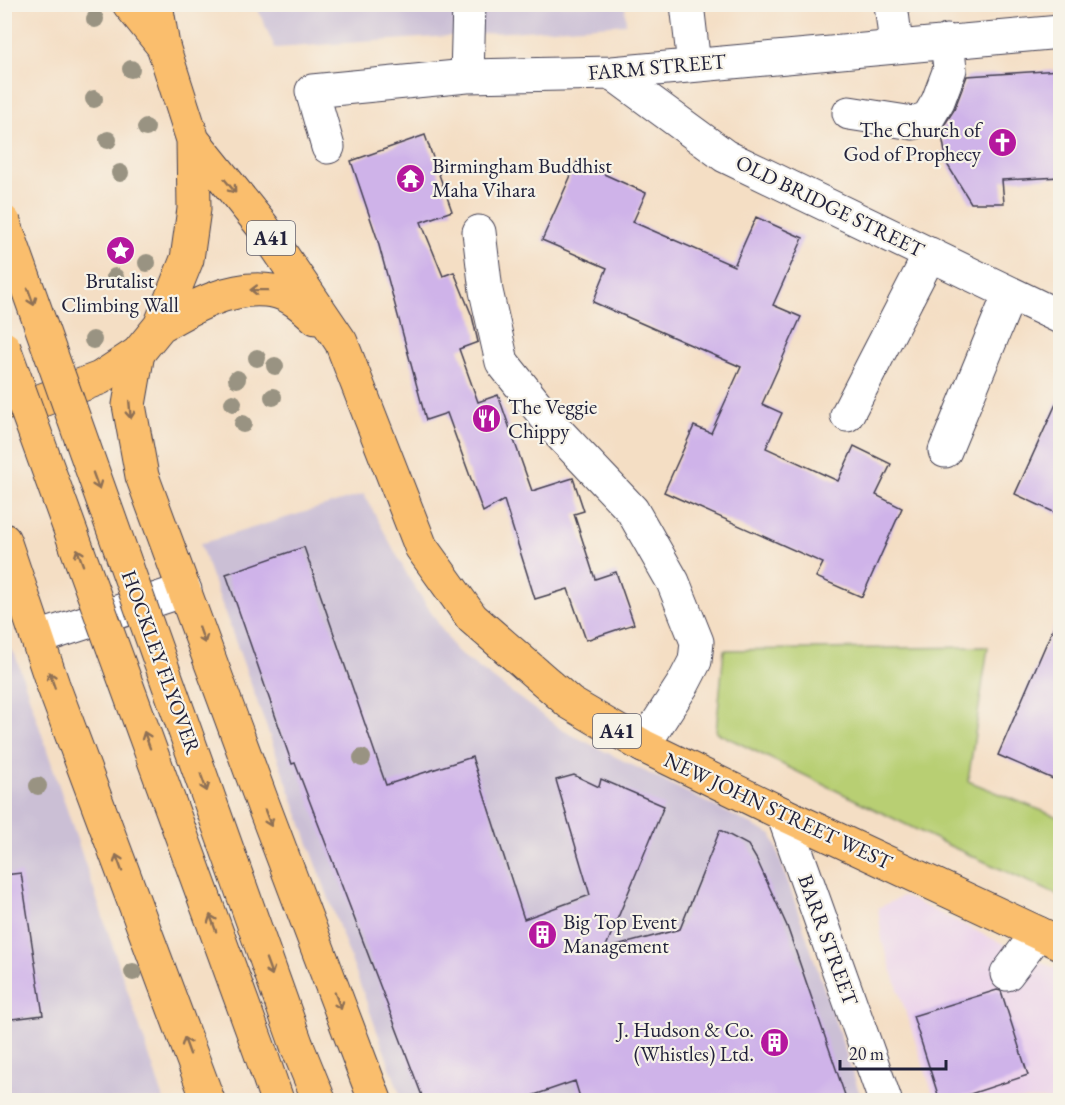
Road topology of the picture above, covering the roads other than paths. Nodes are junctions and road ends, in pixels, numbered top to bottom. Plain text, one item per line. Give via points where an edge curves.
1 (129, 4) edge
2 (156, 4) edge
3 (469, 4) edge
4 (687, 4) edge
5 (891, 4) edge
6 (1060, 32) edge
7 (947, 41) junction
8 (896, 45) junction
9 (163, 46) junction
10 (693, 65) junction
11 (612, 73) junction
12 (467, 76) junction
13 (849, 113) dead end
14 (193, 140) junction
15 (328, 147) dead end
16 (4, 222) edge
17 (479, 232) dead end
18 (930, 254) junction
19 (1010, 293) junction
20 (1060, 318) edge
21 (160, 326) junction
22 (341, 342) junction
23 (4, 348) edge
24 (138, 353) junction
25 (4, 403) edge
26 (847, 415) dead end
27 (945, 451) dead end
28 (4, 540) edge
29 (185, 590) junction
30 (38, 638) junction
31 (643, 746) junction
32 (783, 814) junction
33 (1049, 938) edge
34 (1007, 974) dead end
35 (208, 1101) edge
36 (277, 1101) edge
37 (319, 1101) edge
38 (375, 1101) edge
39 (885, 1101) edge

1 - 9 main road, A41
2 - 9 main road
3 - 12 street
4 - 10 street
5 - 8 street
6 - 7 street, FARM STREET
7 - 8 street, FARM STREET
7 - 13 street via 950,69 928,118 913,123
8 - 10 street, FARM STREET
9 - 14 main road, A41
10 - 11 street, FARM STREET
11 - 12 street, FARM STREET
11 - 18 street, OLD BRIDGE STREET via 725,156
12 - 15 street, FARM STREET via 312,91
14 - 21 main road, A41 via 194,209 187,259
14 -> 22 main road, NEW JOHN STREET WEST / A41 via 263,227
16 -> 37 main road, HOCKLEY FLYOVER, bridge
17 - 31 street via 486,291 502,363 557,431 632,510 673,582 697,642 695,661
18 - 19 street, OLD BRIDGE STREET
18 - 26 street
19 - 20 street, OLD BRIDGE STREET
19 - 27 street
22 -> 21 main road, NEW JOHN STREET WEST / A41 via 292,298 275,291 236,292 195,306
21 - 24 main road, A41
22 - 31 main road, NEW JOHN STREET WEST / A41 via 421,547 472,618 570,703
36 -> 23 main road, HOCKLEY FLYOVER, bridge
24 - 25 main road, A41 via 100,378 37,402
24 -> 29 main road via 129,405 142,476
28 - 30 main road
29 - 30 street
29 -> 38 main road
35 -> 30 main road
31 - 32 main road, NEW JOHN STREET WEST / A41
32 - 33 main road, NEW JOHN STREET WEST / A41
32 - 39 street, BARR STREET
33 - 34 street

